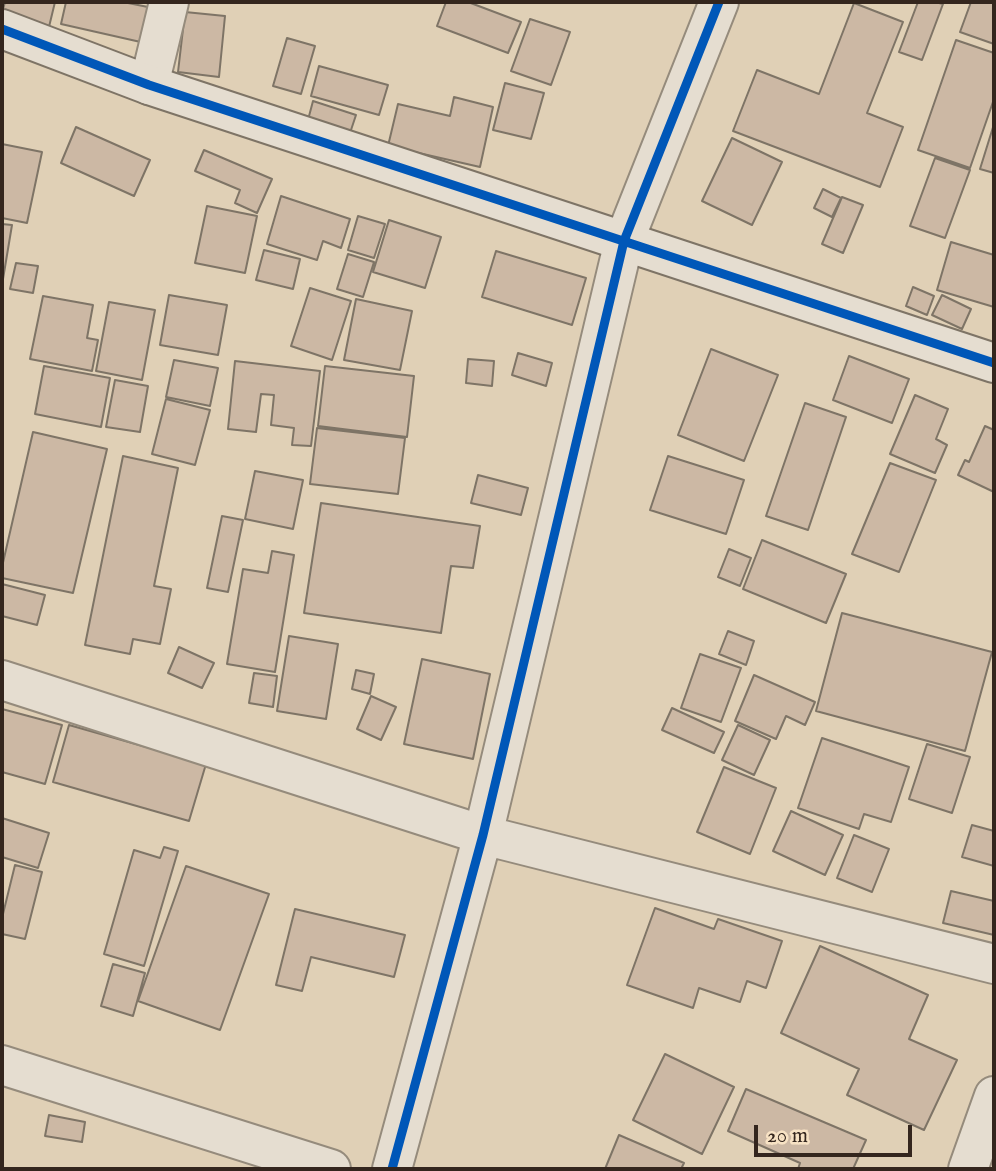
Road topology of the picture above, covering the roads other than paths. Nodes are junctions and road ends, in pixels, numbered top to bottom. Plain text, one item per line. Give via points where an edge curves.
1 (169, 2) edge
2 (719, 2) edge
3 (2, 29) edge
4 (149, 85) junction
5 (624, 242) junction
6 (994, 363) edge
7 (2, 680) edge
8 (483, 835) junction
9 (994, 964) edge
10 (2, 1065) edge
11 (994, 1096) edge
12 (331, 1169) edge
13 (392, 1169) edge
14 (968, 1169) edge

1 - 4 street
2 - 5 street
3 - 4 street
4 - 5 street
5 - 6 street
5 - 8 street
7 - 8 street
8 - 9 street
8 - 13 street
10 - 12 street
11 - 14 street

